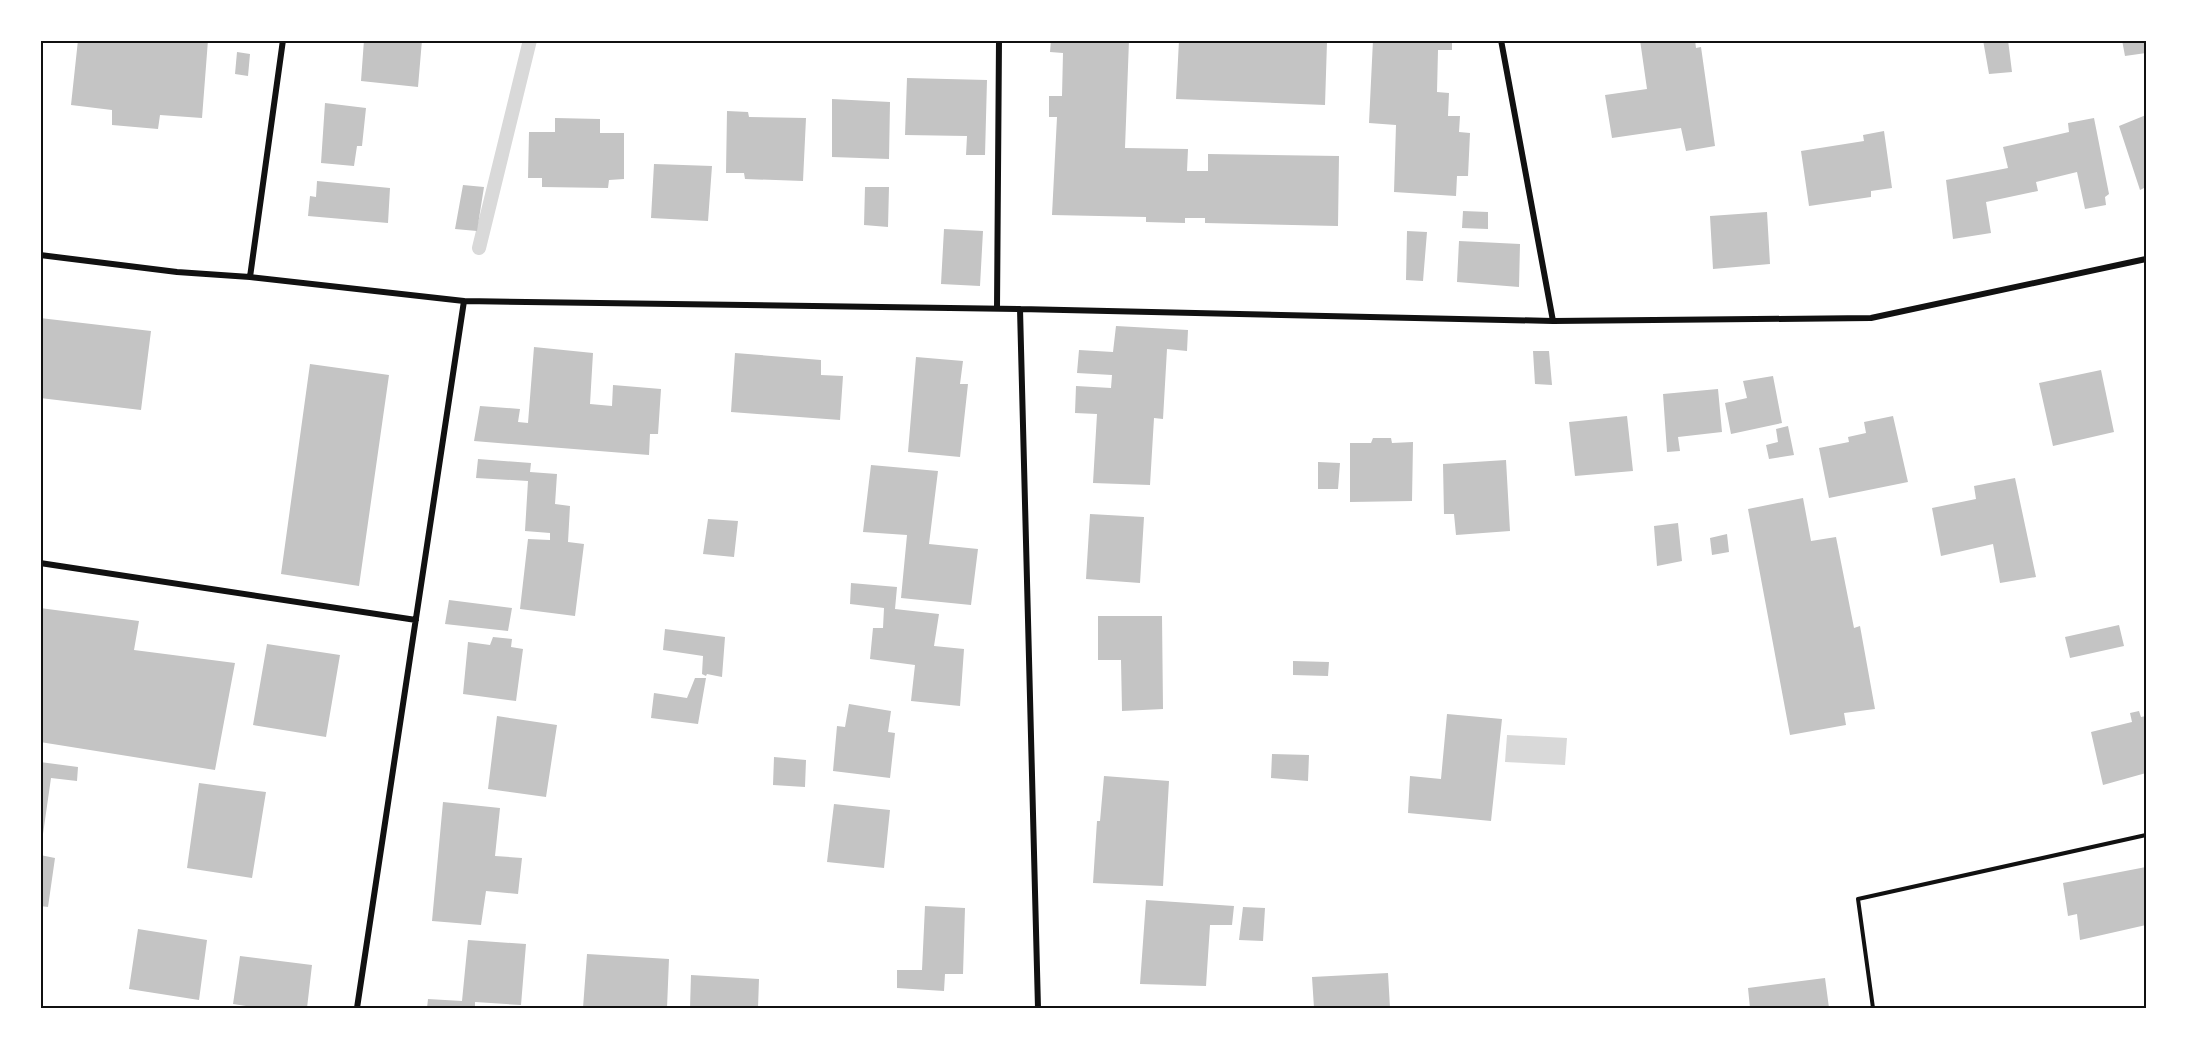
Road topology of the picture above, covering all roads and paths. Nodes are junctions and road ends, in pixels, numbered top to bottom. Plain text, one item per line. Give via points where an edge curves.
1 (283, 40) edge
2 (999, 40) edge
3 (1502, 40) edge
4 (40, 255) edge
5 (2146, 259) edge
6 (250, 277) junction
7 (464, 301) junction
8 (997, 308) junction
9 (1020, 309) junction
10 (1553, 321) junction
11 (40, 563) edge
12 (416, 620) junction
13 (2146, 834) edge
14 (357, 1008) edge
15 (1038, 1008) edge
16 (1874, 1008) edge

1 - 6 street
2 - 8 street
3 - 10 street
4 - 6 street
5 - 10 street via 1871,318
6 - 7 street
7 - 8 street
7 - 12 street
8 - 9 street
9 - 10 street
9 - 15 street
11 - 12 street
12 - 14 street
13 - 16 path via 1858,899

